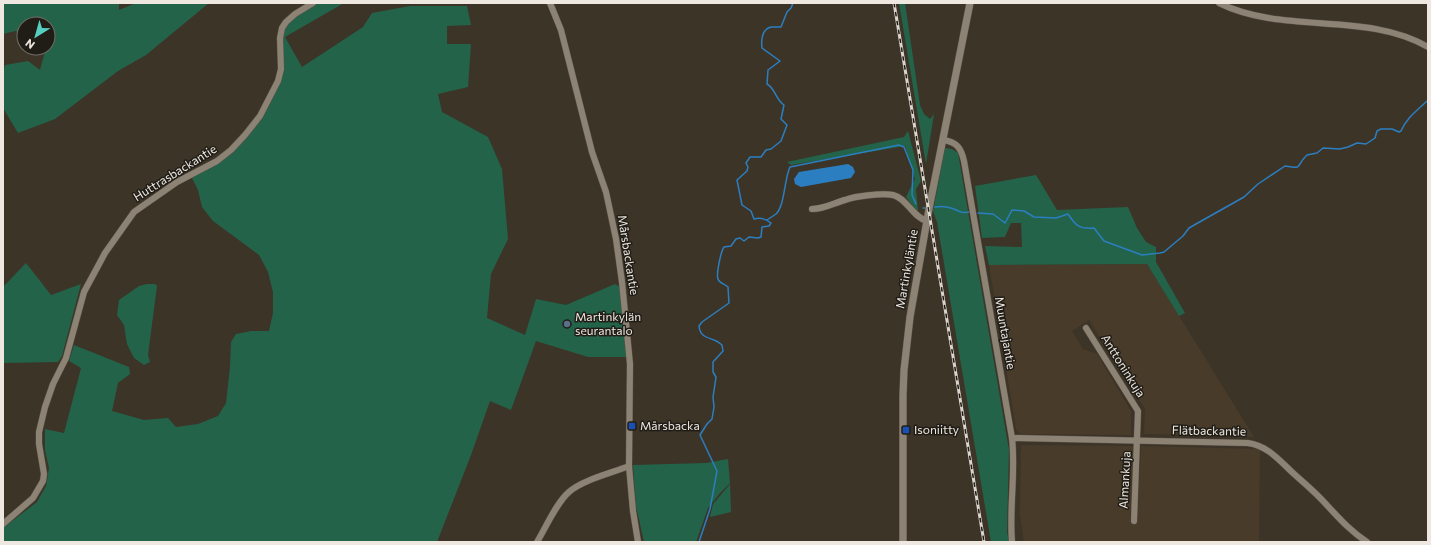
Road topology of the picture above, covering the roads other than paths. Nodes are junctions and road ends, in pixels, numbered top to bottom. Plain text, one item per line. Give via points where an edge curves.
1 (313, 3) edge
2 (550, 3) edge
3 (970, 3) edge
4 (1218, 3) edge
5 (1428, 47) edge
6 (943, 140) junction
7 (812, 209) dead end
8 (927, 221) junction
9 (1086, 328) dead end
10 (1012, 438) junction
11 (1137, 441) junction
12 (629, 466) junction
13 (1134, 521) dead end
14 (3, 524) edge
15 (538, 542) edge
16 (638, 542) edge
17 (903, 542) edge
18 (1012, 542) edge
19 (1367, 542) edge

1 - 14 street, Huttrasbackantie via 295,14 282,28 281,69 278,81 260,116 245,136 217,161 177,182 134,212 105,253 84,292 66,358 45,407 39,432 43,481 33,498
2 - 12 street, Mårsbackantie via 561,30 592,152 606,192 616,239 630,364
3 - 6 street, Martinkyläntie
4 - 5 street via 1247,13 1284,21 1384,30
6 - 8 street, Martinkyläntie
6 - 10 street, Muuntajantie via 951,141 959,147 964,161
7 - 8 street via 858,196 893,195 922,220
8 - 17 street, Martinkyläntie via 910,317 904,370
9 - 11 street, Anttoninkuja via 1138,411
10 - 11 street, Flätbackantie
10 - 18 street, Muuntajantie
11 - 13 street, Almankuja
11 - 19 street, Flätbackantie via 1248,443 1263,446 1306,484 1345,525
12 - 15 street via 580,484 569,492 561,500
12 - 16 street, Mårsbackantie

